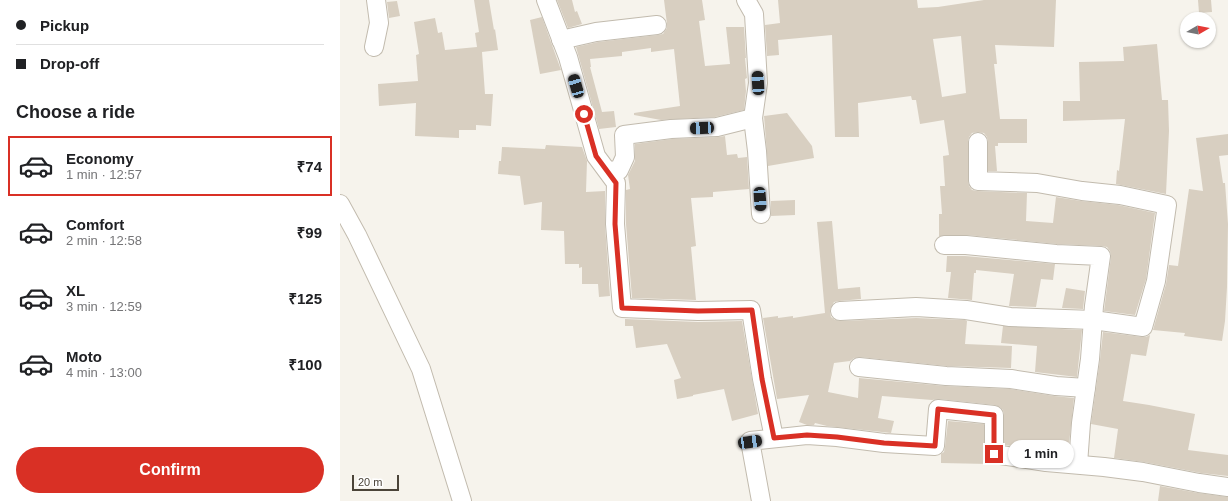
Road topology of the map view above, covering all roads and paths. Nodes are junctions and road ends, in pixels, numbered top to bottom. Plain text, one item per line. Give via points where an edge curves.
1 (376, 0) edge
2 (546, 0) edge
3 (746, 0) edge
4 (657, 25) dead end
5 (561, 40) junction
6 (374, 47) dead end
7 (753, 118) junction
8 (978, 142) dead end
9 (608, 171) junction
10 (340, 204) edge
11 (761, 214) dead end
12 (944, 244) dead end
13 (840, 311) dead end
14 (1093, 320) junction
15 (859, 367) dead end
16 (1086, 388) junction
17 (774, 438) junction
18 (1078, 464) junction
19 (1228, 487) edge
20 (462, 501) edge
21 (761, 501) edge

1 - 6 street via 379,23
2 - 5 street
3 - 7 street via 754,14 756,40 758,83
4 - 5 street via 596,32
5 - 9 street via 596,156
7 - 9 street via 717,127 624,135 625,157 619,170
7 - 11 street
8 - 14 street via 978,181 1037,184 1120,195 1167,205 1156,281 1143,327
9 - 17 street via 616,183 615,224 622,308 752,310
10 - 20 street via 421,369
12 - 14 street via 1101,256
13 - 14 street via 916,307 966,310 1010,317
14 - 16 street
15 - 16 street via 946,376 1011,379
16 - 18 street
17 - 18 street via 807,435 935,446 938,409 958,410 994,415 994,454
17 - 21 street via 750,442
18 - 19 street

